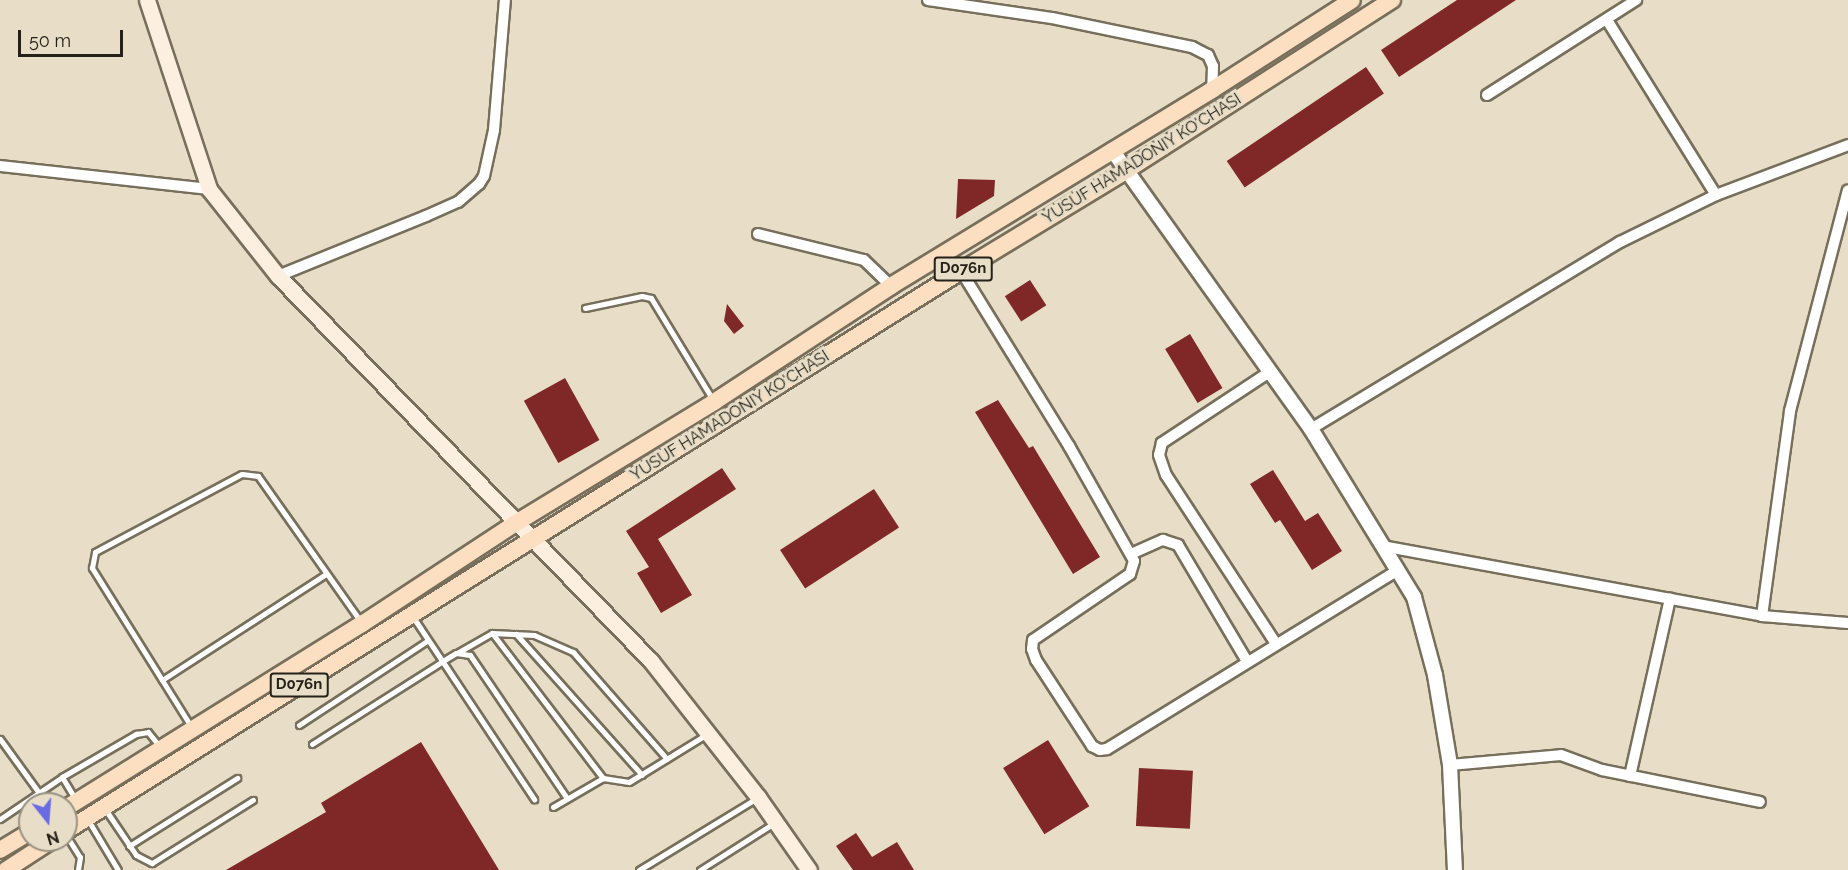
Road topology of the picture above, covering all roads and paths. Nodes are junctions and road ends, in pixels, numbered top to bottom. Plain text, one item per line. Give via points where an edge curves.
1 (147, 0) edge
2 (505, 0) edge
3 (928, 0) edge
4 (1352, 0) edge
5 (1392, 0) edge
6 (1636, 0) edge
7 (1607, 20) junction
8 (1212, 90) junction
9 (1487, 95) dead end
10 (1848, 145) edge
11 (1112, 150) junction
12 (0, 166) edge
13 (1127, 170) junction
14 (209, 189) junction
15 (1848, 190) edge
16 (1716, 195) junction
17 (758, 234) dead end
18 (961, 271) junction
19 (278, 276) junction
20 (891, 286) junction
21 (585, 308) dead end
22 (1271, 371) junction
23 (714, 402) junction
24 (1311, 429) junction
25 (516, 523) junction
26 (534, 540) junction
27 (1382, 546) junction
28 (1131, 554) junction
29 (1398, 570) junction
30 (326, 574) junction
31 (1670, 598) junction
32 (412, 616) junction
33 (1762, 616) junction
34 (1848, 623) edge
35 (362, 624) junction
36 (492, 633) junction
37 (516, 634) junction
38 (427, 641) junction
39 (1276, 644) junction
40 (456, 653) junction
41 (1247, 661) junction
42 (441, 662) junction
43 (162, 680) junction
44 (299, 725) dead end
45 (194, 730) junction
46 (708, 734) junction
47 (0, 739) edge
48 (312, 744) dead end
49 (161, 748) junction
50 (667, 759) junction
51 (1450, 765) junction
52 (642, 775) junction
53 (1630, 776) junction
54 (62, 777) junction
55 (237, 778) dead end
56 (603, 778) junction
57 (39, 792) edge
58 (41, 792) edge
59 (67, 792) edge
60 (758, 797) junction
61 (567, 798) junction
62 (534, 799) dead end
63 (78, 800) edge
64 (253, 800) dead end
65 (1760, 801) dead end
66 (103, 806) junction
67 (18, 807) edge
68 (553, 807) dead end
69 (86, 817) junction
70 (0, 819) edge
71 (776, 822) junction
72 (78, 823) edge
73 (18, 839) edge
74 (129, 846) junction
75 (0, 850) edge
76 (34, 852) edge
77 (77, 852) edge
78 (6, 870) edge
79 (78, 870) edge
80 (118, 870) edge
81 (639, 870) edge
82 (700, 870) edge
83 (809, 870) edge
84 (1455, 870) edge

1 - 14 main road
2 - 19 street via 494,130 480,184 467,196 437,211
3 - 8 street via 1052,18 1192,47 1208,55 1213,66
4 - 8 main road, YUSUF HAMADONIY KO'CHASI / D076n
5 - 13 main road, YUSUF HAMADONIY KO'CHASI / D076n
6 - 7 street
7 - 9 street
7 - 16 street
8 - 11 main road, YUSUF HAMADONIY KO'CHASI / D076n
10 - 16 street
11 - 13 street
11 - 20 main road, YUSUF HAMADONIY KO'CHASI / D076n
12 - 14 street
13 - 18 main road, YUSUF HAMADONIY KO'CHASI / D076n
13 - 22 street
14 - 19 main road
15 - 33 street via 1790,411
16 - 24 street via 1620,242
17 - 20 street via 864,260
18 - 26 main road, YUSUF HAMADONIY KO'CHASI / D076n
18 - 28 street
19 - 25 main road
20 - 23 main road, YUSUF HAMADONIY KO'CHASI / D076n
21 - 23 lane via 642,296 651,298
22 - 24 street
22 - 39 street via 1162,443 1159,455 1166,475
23 - 25 main road, YUSUF HAMADONIY KO'CHASI / D076n
24 - 27 street
25 - 26 main road
25 - 35 main road, YUSUF HAMADONIY KO'CHASI / D076n
26 - 32 main road, YUSUF HAMADONIY KO'CHASI / D076n
26 - 46 main road via 651,661
27 - 29 street
27 - 31 street
28 - 41 street via 1163,540 1178,545
28 - 41 street via 1134,566 1130,574 1033,640 1032,653 1092,746 1107,749
29 - 39 street
29 - 51 street via 1414,597 1432,664
30 - 35 lane
30 - 43 lane
30 - 43 lane via 258,476 242,474 95,552 92,568
31 - 33 street
31 - 53 street
32 - 38 lane
32 - 66 main road, YUSUF HAMADONIY KO'CHASI / D076n
33 - 34 street
35 - 45 main road, YUSUF HAMADONIY KO'CHASI / D076n
36 - 37 lane
36 - 40 lane
36 - 56 lane
37 - 50 lane via 534,635 573,652
37 - 52 lane
38 - 42 lane
38 - 44 lane
39 - 41 street
40 - 42 lane
40 - 61 lane via 470,655
42 - 48 lane
42 - 62 lane
43 - 45 lane
45 - 49 main road, YUSUF HAMADONIY KO'CHASI / D076n
46 - 50 lane
46 - 60 main road
47 - 57 lane
49 - 54 lane via 143,731
49 - 63 main road, YUSUF HAMADONIY KO'CHASI / D076n
50 - 52 lane
51 - 53 street via 1561,754
51 - 84 street
52 - 56 lane via 628,782
53 - 65 street
54 - 58 lane
54 - 59 lane
55 - 74 lane
56 - 61 lane
60 - 71 main road
60 - 81 lane
61 - 68 lane
64 - 74 lane via 152,863 136,855
66 - 69 main road, YUSUF HAMADONIY KO'CHASI / D076n
66 - 74 lane
67 - 70 lane
69 - 72 main road, YUSUF HAMADONIY KO'CHASI / D076n
69 - 80 lane
71 - 82 lane
71 - 83 main road
73 - 75 main road
76 - 78 main road
77 - 79 lane

